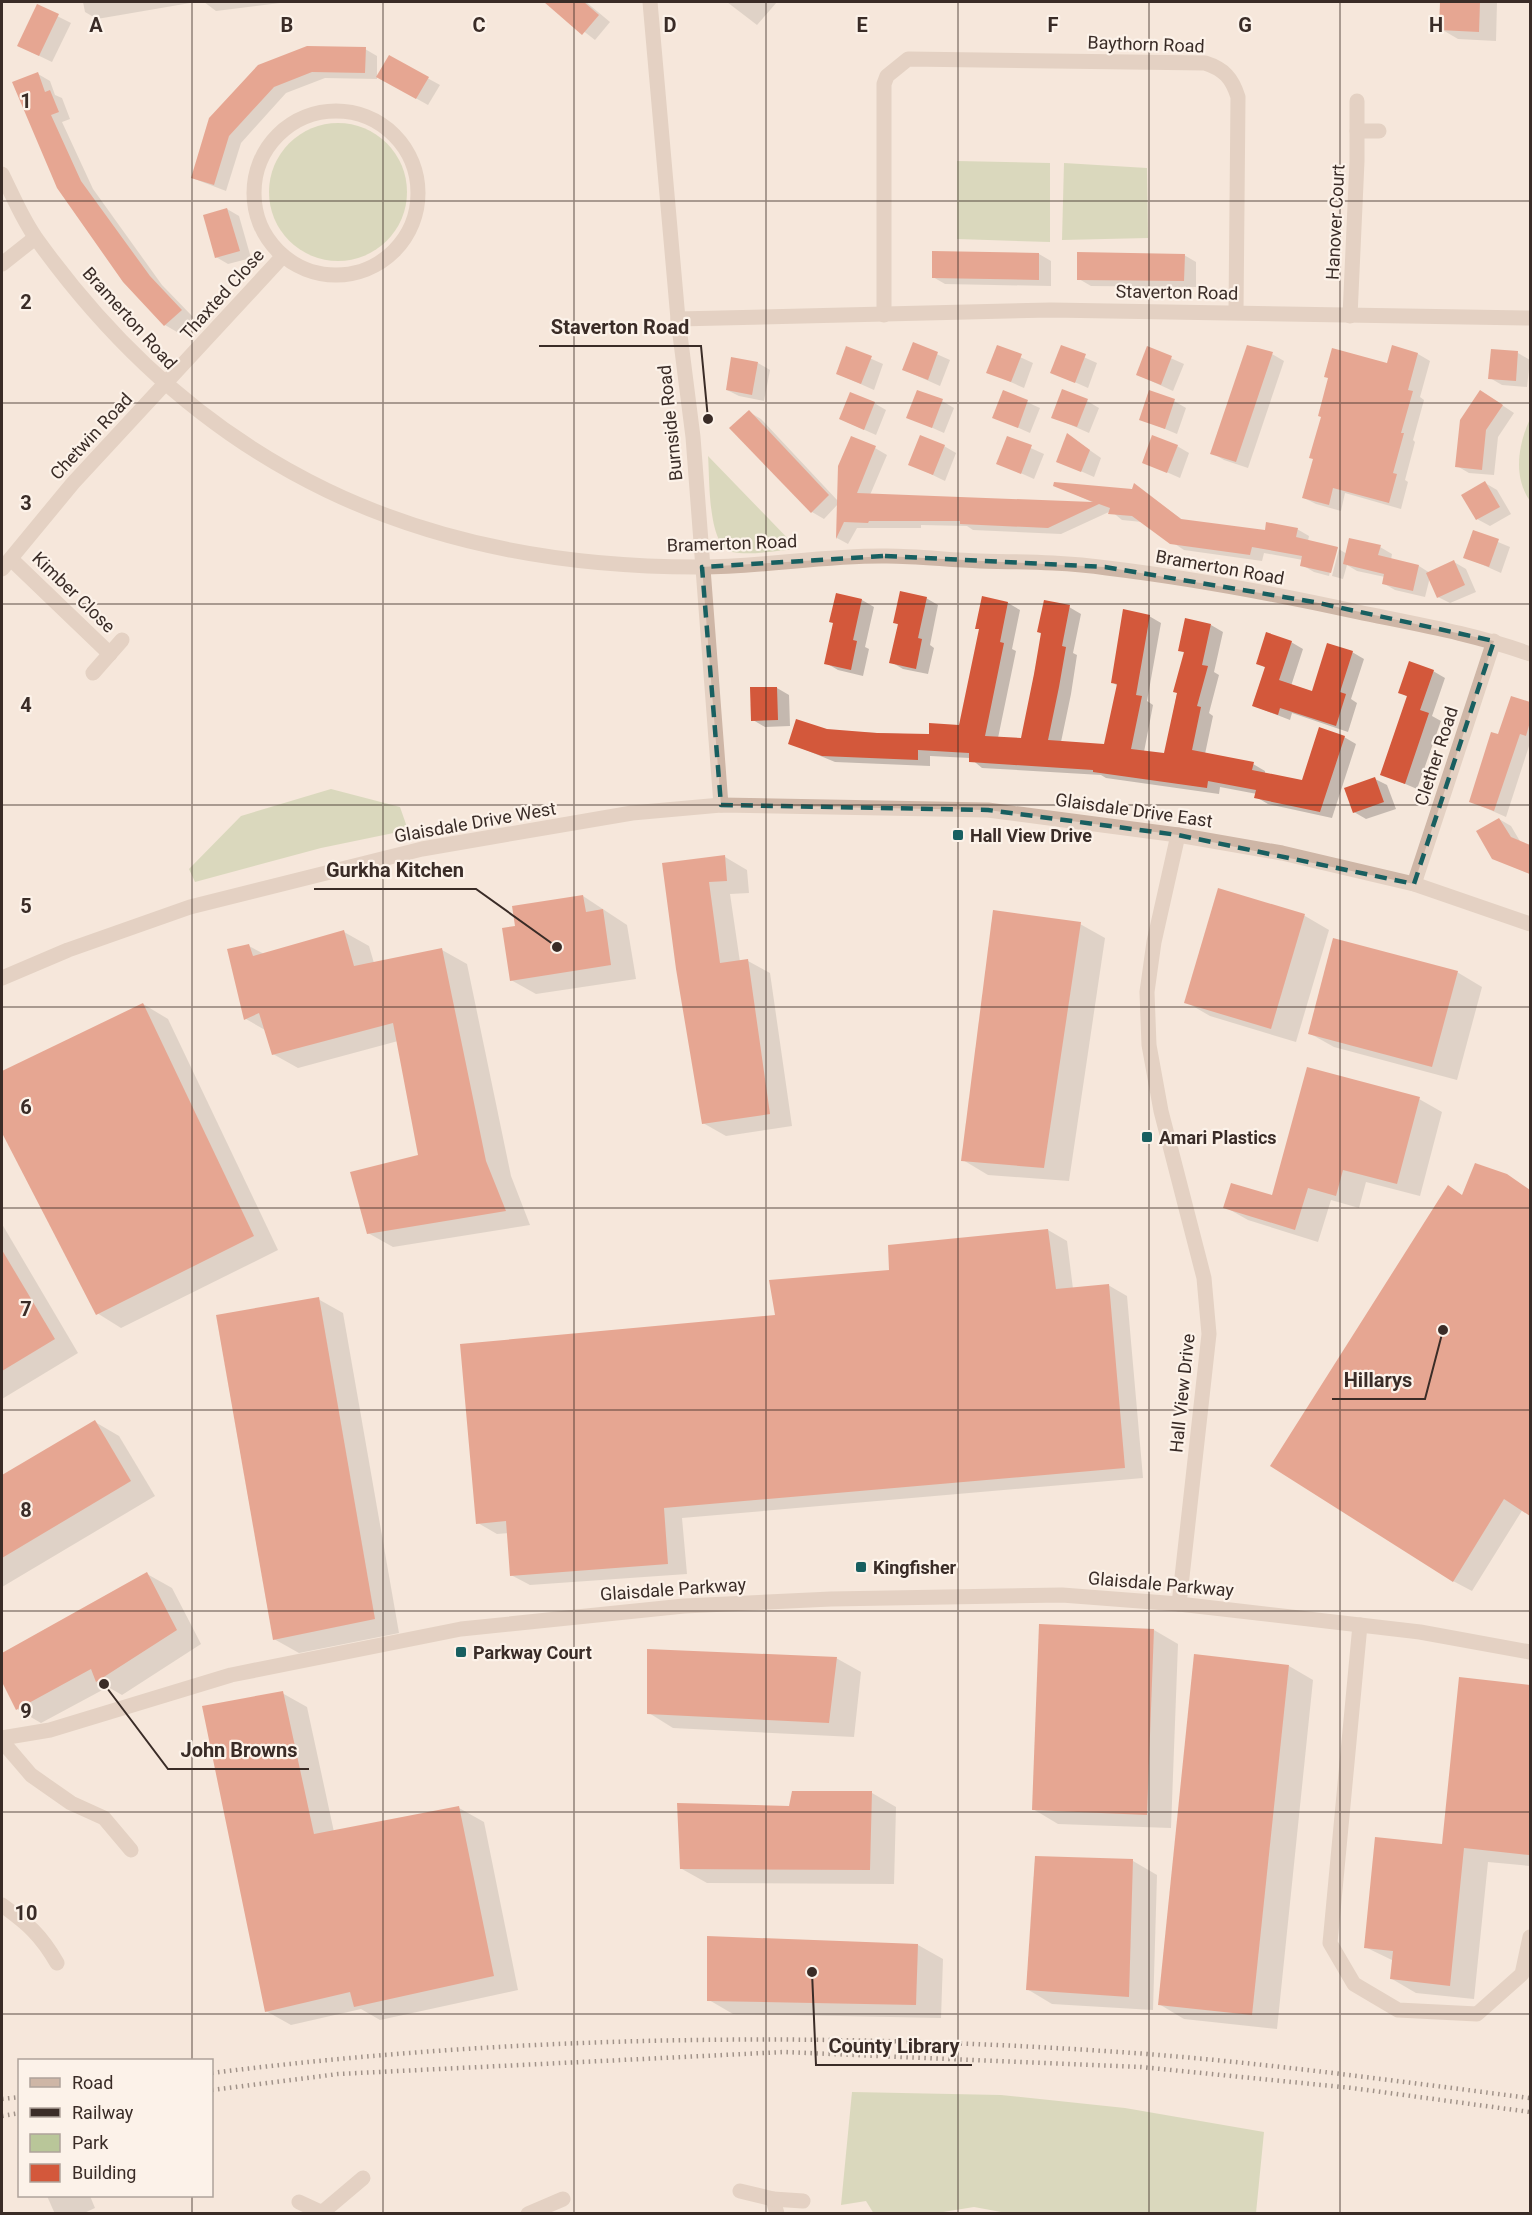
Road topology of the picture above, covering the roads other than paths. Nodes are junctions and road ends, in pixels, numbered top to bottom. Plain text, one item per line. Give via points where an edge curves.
1 (650, 2) edge
2 (1357, 101) dead end
3 (1358, 131) junction
4 (1379, 131) dead end
5 (2, 174) edge
6 (35, 238) junction
7 (283, 256) junction
8 (2, 264) edge
9 (1236, 312) junction
10 (884, 315) junction
11 (1350, 316) junction
12 (1530, 318) edge
13 (678, 319) junction
14 (165, 385) junction
15 (6, 564) edge
16 (702, 567) junction
17 (122, 640) dead end
18 (1494, 641) junction
19 (110, 654) junction
20 (1530, 654) edge
21 (93, 673) dead end
22 (721, 805) junction
23 (1178, 835) junction
24 (1414, 884) junction
25 (1530, 924) edge
26 (2, 978) edge
27 (1179, 1604) junction
28 (1360, 1625) junction
29 (1530, 1652) edge
30 (2, 1740) edge
31 (130, 1850) dead end
32 (2, 1905) edge
33 (1530, 1937) edge
34 (57, 1963) dead end
35 (363, 2178) dead end
36 (740, 2191) dead end
37 (563, 2199) dead end
38 (804, 2201) dead end
39 (300, 2202) dead end
40 (775, 2206) edge
41 (324, 2212) edge
42 (528, 2214) edge

1 - 13 street, Burnside Road
2 - 3 street, Hanover Court
3 - 4 street
3 - 11 street, Hanover Court
5 - 6 street, Bramerton Road
6 - 8 street
6 - 14 street, Bramerton Road via 126,347
7 - 7 street, Thaxted Close via 308,270 336,276 364,271 389,257 408,236 416,215 419,186 411,159 395,135 372,118 344,111 309,115 284,129 266,151 255,177 255,206 264,233
7 - 14 street, Thaxted Close
9 - 10 street, Staverton Road via 1052,310
9 - 10 street, Baythorn Road via 1238,97 1234,83 1219,68 1205,63 908,59 887,76 884,84
9 - 11 street, Staverton Road
10 - 13 street, Staverton Road
11 - 12 street, Staverton Road
13 - 16 street, Burnside Road via 693,437
14 - 15 street, Chetwin Road via 73,483
14 - 16 street, Bramerton Road via 227,434 271,462 328,492 401,521 480,546 554,559
15 - 19 street, Kimber Close
16 - 18 street, Bramerton Road via 885,556 1105,567 1314,602
16 - 22 street, Burnside Road
17 - 19 street, Kimber Close
18 - 20 street, Bramerton Road
18 - 24 street, Clether Road
19 - 21 street, Kimber Close
22 - 23 street, Glaisdale Drive East via 988,810
22 - 26 street, Glaisdale Drive West via 632,813 422,849 190,907
23 - 24 street, Glaisdale Drive East via 1282,853
23 - 27 street, Hall View Drive via 1147,992 1149,1045 1161,1111 1204,1278 1209,1334
24 - 25 street, Glaisdale Drive East
27 - 28 street, Glaisdale Parkway
27 - 30 street, Glaisdale Parkway via 1062,1595 831,1599 537,1619 461,1629 231,1676 50,1730
28 - 29 street, Glaisdale Parkway
28 - 33 street via 1330,1944 1354,1984 1398,2010 1477,2014 1522,1974
30 - 31 street, Glaisdale Parkway via 32,1775 72,1803 104,1818
32 - 34 street via 30,1925
35 - 41 street
36 - 40 street
37 - 42 street
38 - 40 street
39 - 41 street

